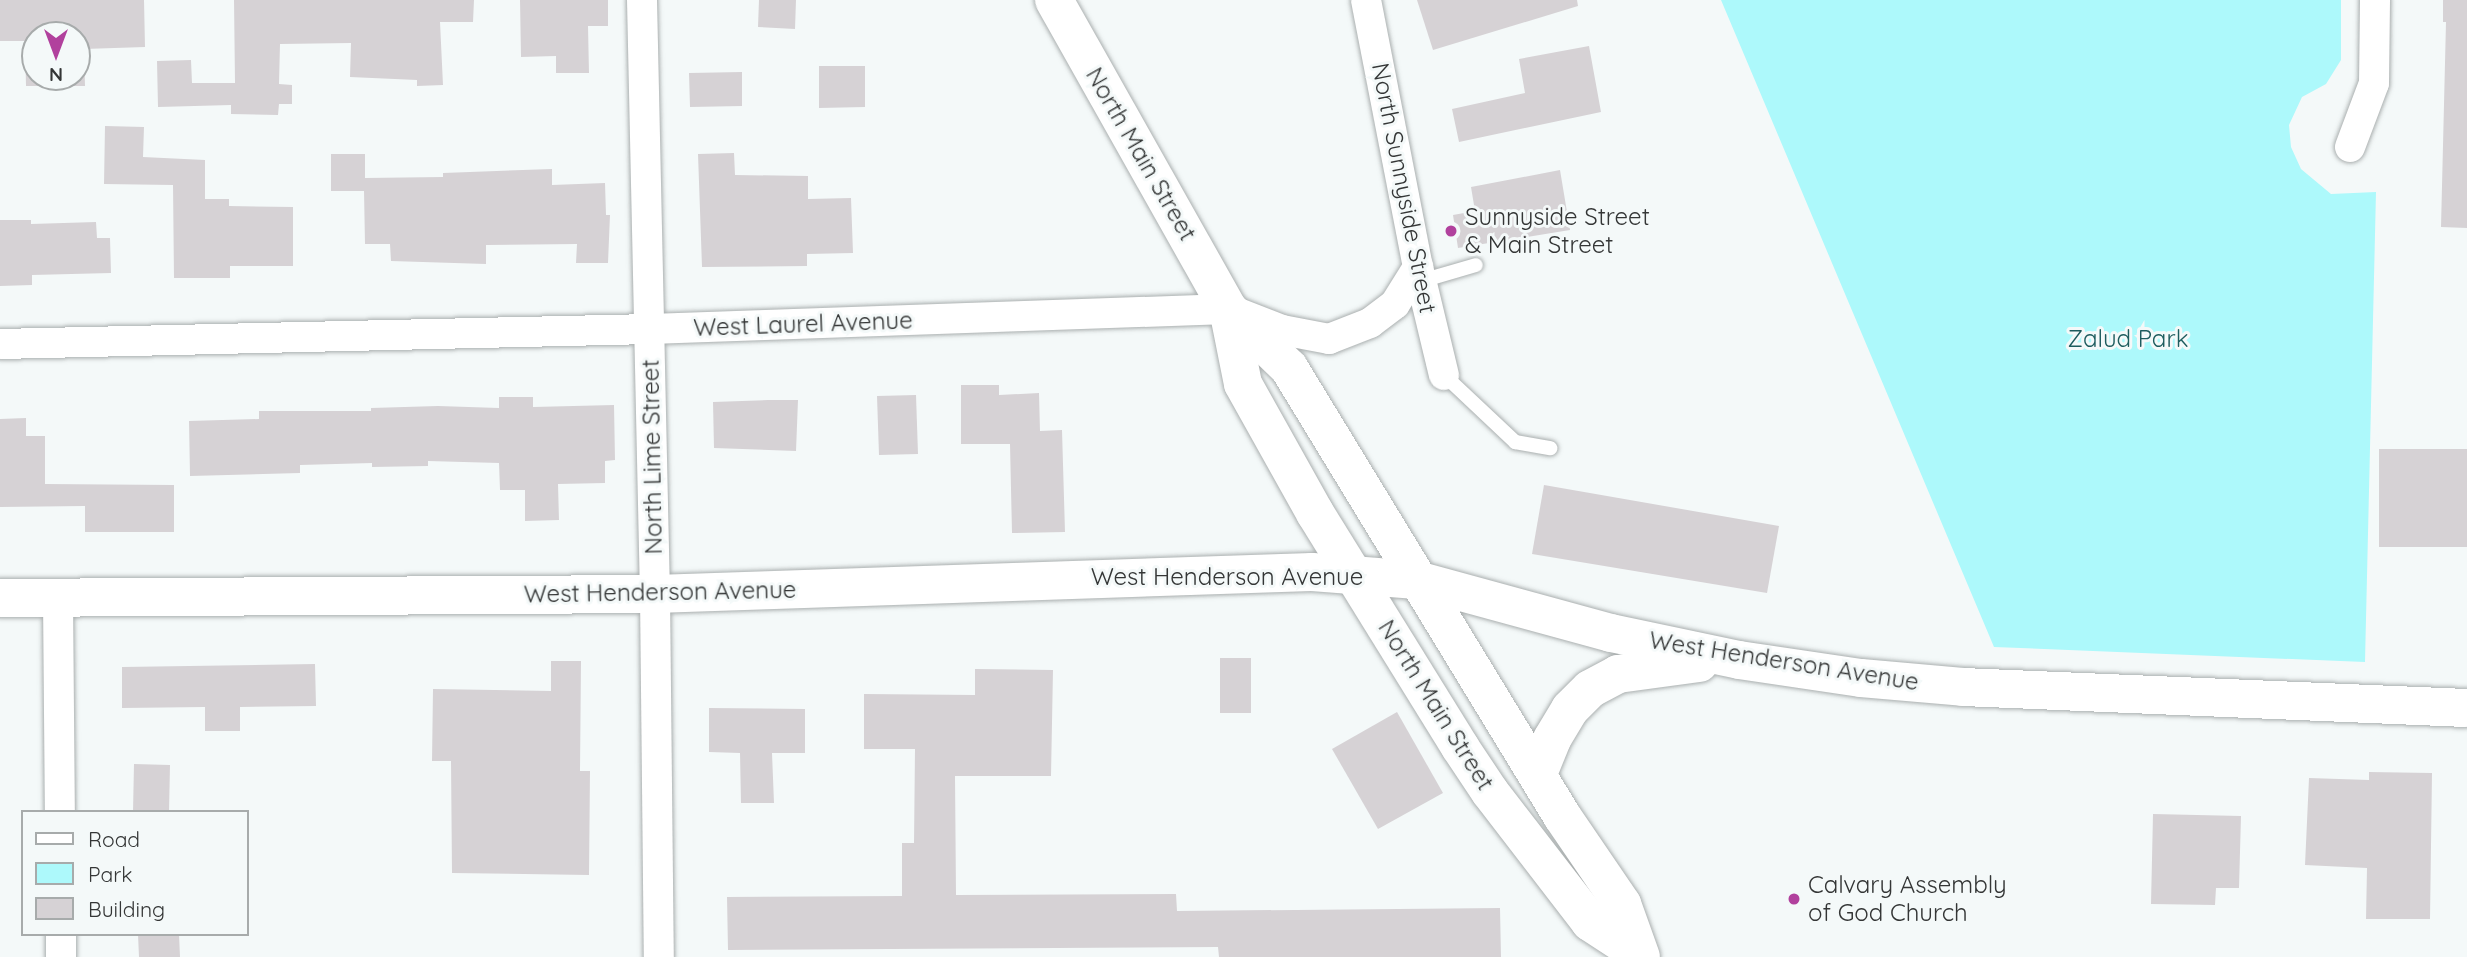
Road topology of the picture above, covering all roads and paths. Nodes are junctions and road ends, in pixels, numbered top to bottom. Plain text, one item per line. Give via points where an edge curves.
1 (642, 0) edge
2 (1054, 0) edge
3 (1366, 0) edge
4 (2375, 0) edge
5 (2350, 148) dead end
6 (1476, 265) dead end
7 (1419, 274) junction
8 (1228, 309) junction
9 (650, 329) junction
10 (0, 344) edge
11 (1444, 375) joint
12 (1549, 448) dead end
13 (1353, 574) junction
14 (1417, 580) junction
15 (655, 594) junction
16 (58, 597) junction
17 (0, 598) edge
18 (1739, 660) junction
19 (2467, 708) edge
20 (1538, 775) junction
21 (60, 810) edge
22 (61, 936) edge
23 (1640, 955) edge
24 (61, 957) edge
25 (659, 957) edge

1 - 9 street, North Lime Street
2 - 8 main road, North Main Street
3 - 7 street, North Sunnyside Street
4 - 5 street via 2374,83
6 - 7 lane
7 - 8 street, West Laurel Avenue via 1395,304 1370,323 1329,339 1282,330
7 - 11 street, North Sunnyside Street
8 - 9 street, West Laurel Avenue
8 - 13 main road, North Main Street via 1243,384
8 - 14 main road, North Main Street via 1289,368
9 - 10 street, West Laurel Avenue
9 - 15 street, North Lime Street
11 - 12 lane via 1515,442
13 - 14 main road, West Henderson Avenue
13 - 15 main road, West Henderson Avenue via 1002,580
13 - 23 main road, North Main Street via 1460,747 1535,852 1590,922
14 - 18 main road, West Henderson Avenue via 1611,633
14 - 20 main road, North Main Street
15 - 16 main road, West Henderson Avenue
15 - 25 street, North Lime Street
16 - 17 main road, West Henderson Avenue
16 - 21 street
18 - 19 main road, West Henderson Avenue via 1963,687
18 - 20 main road via 1618,674 1590,689 1564,719
20 - 23 main road, North Main Street via 1622,904
22 - 24 street

